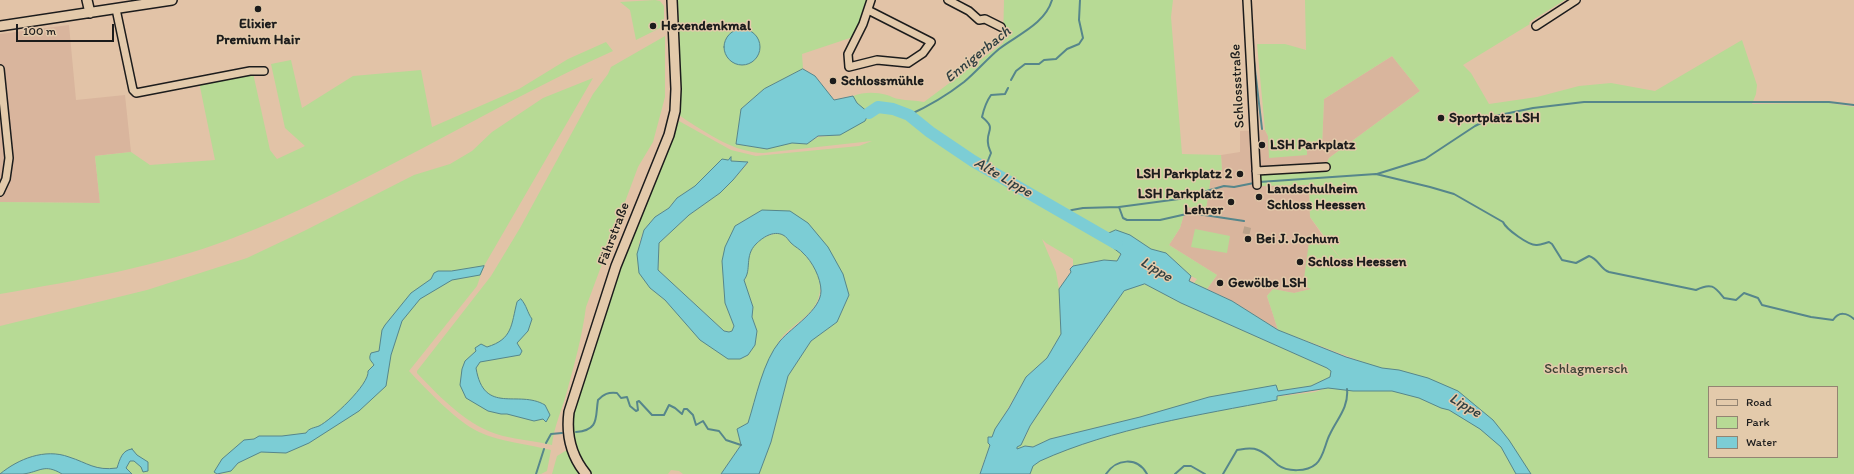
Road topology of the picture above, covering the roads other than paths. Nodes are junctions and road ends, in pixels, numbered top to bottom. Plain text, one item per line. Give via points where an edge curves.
1 (88, 0) edge
2 (172, 0) edge
3 (672, 0) edge
4 (871, 0) edge
5 (948, 0) edge
6 (1247, 0) edge
7 (1576, 0) edge
8 (116, 9) junction
9 (868, 10) junction
10 (90, 13) junction
11 (0, 26) edge
12 (1536, 26) dead end
13 (1001, 27) dead end
14 (0, 69) edge
15 (264, 71) dead end
16 (1326, 167) dead end
17 (0, 192) edge
18 (586, 474) edge

1 - 10 main road
2 - 8 main road
3 - 18 main road, Fährstraße via 676,88 669,135 616,266 569,412 568,430 573,451
4 - 9 street
5 - 13 street via 969,11 979,20 985,18
6 - 16 street, Schlossstraße via 1256,178
7 - 12 street
8 - 10 main road
8 - 15 street via 134,93 250,71
9 - 9 street via 901,27 931,42 923,53 908,63 877,60 849,67 848,54
10 - 11 main road
14 - 17 street via 9,158 6,179

